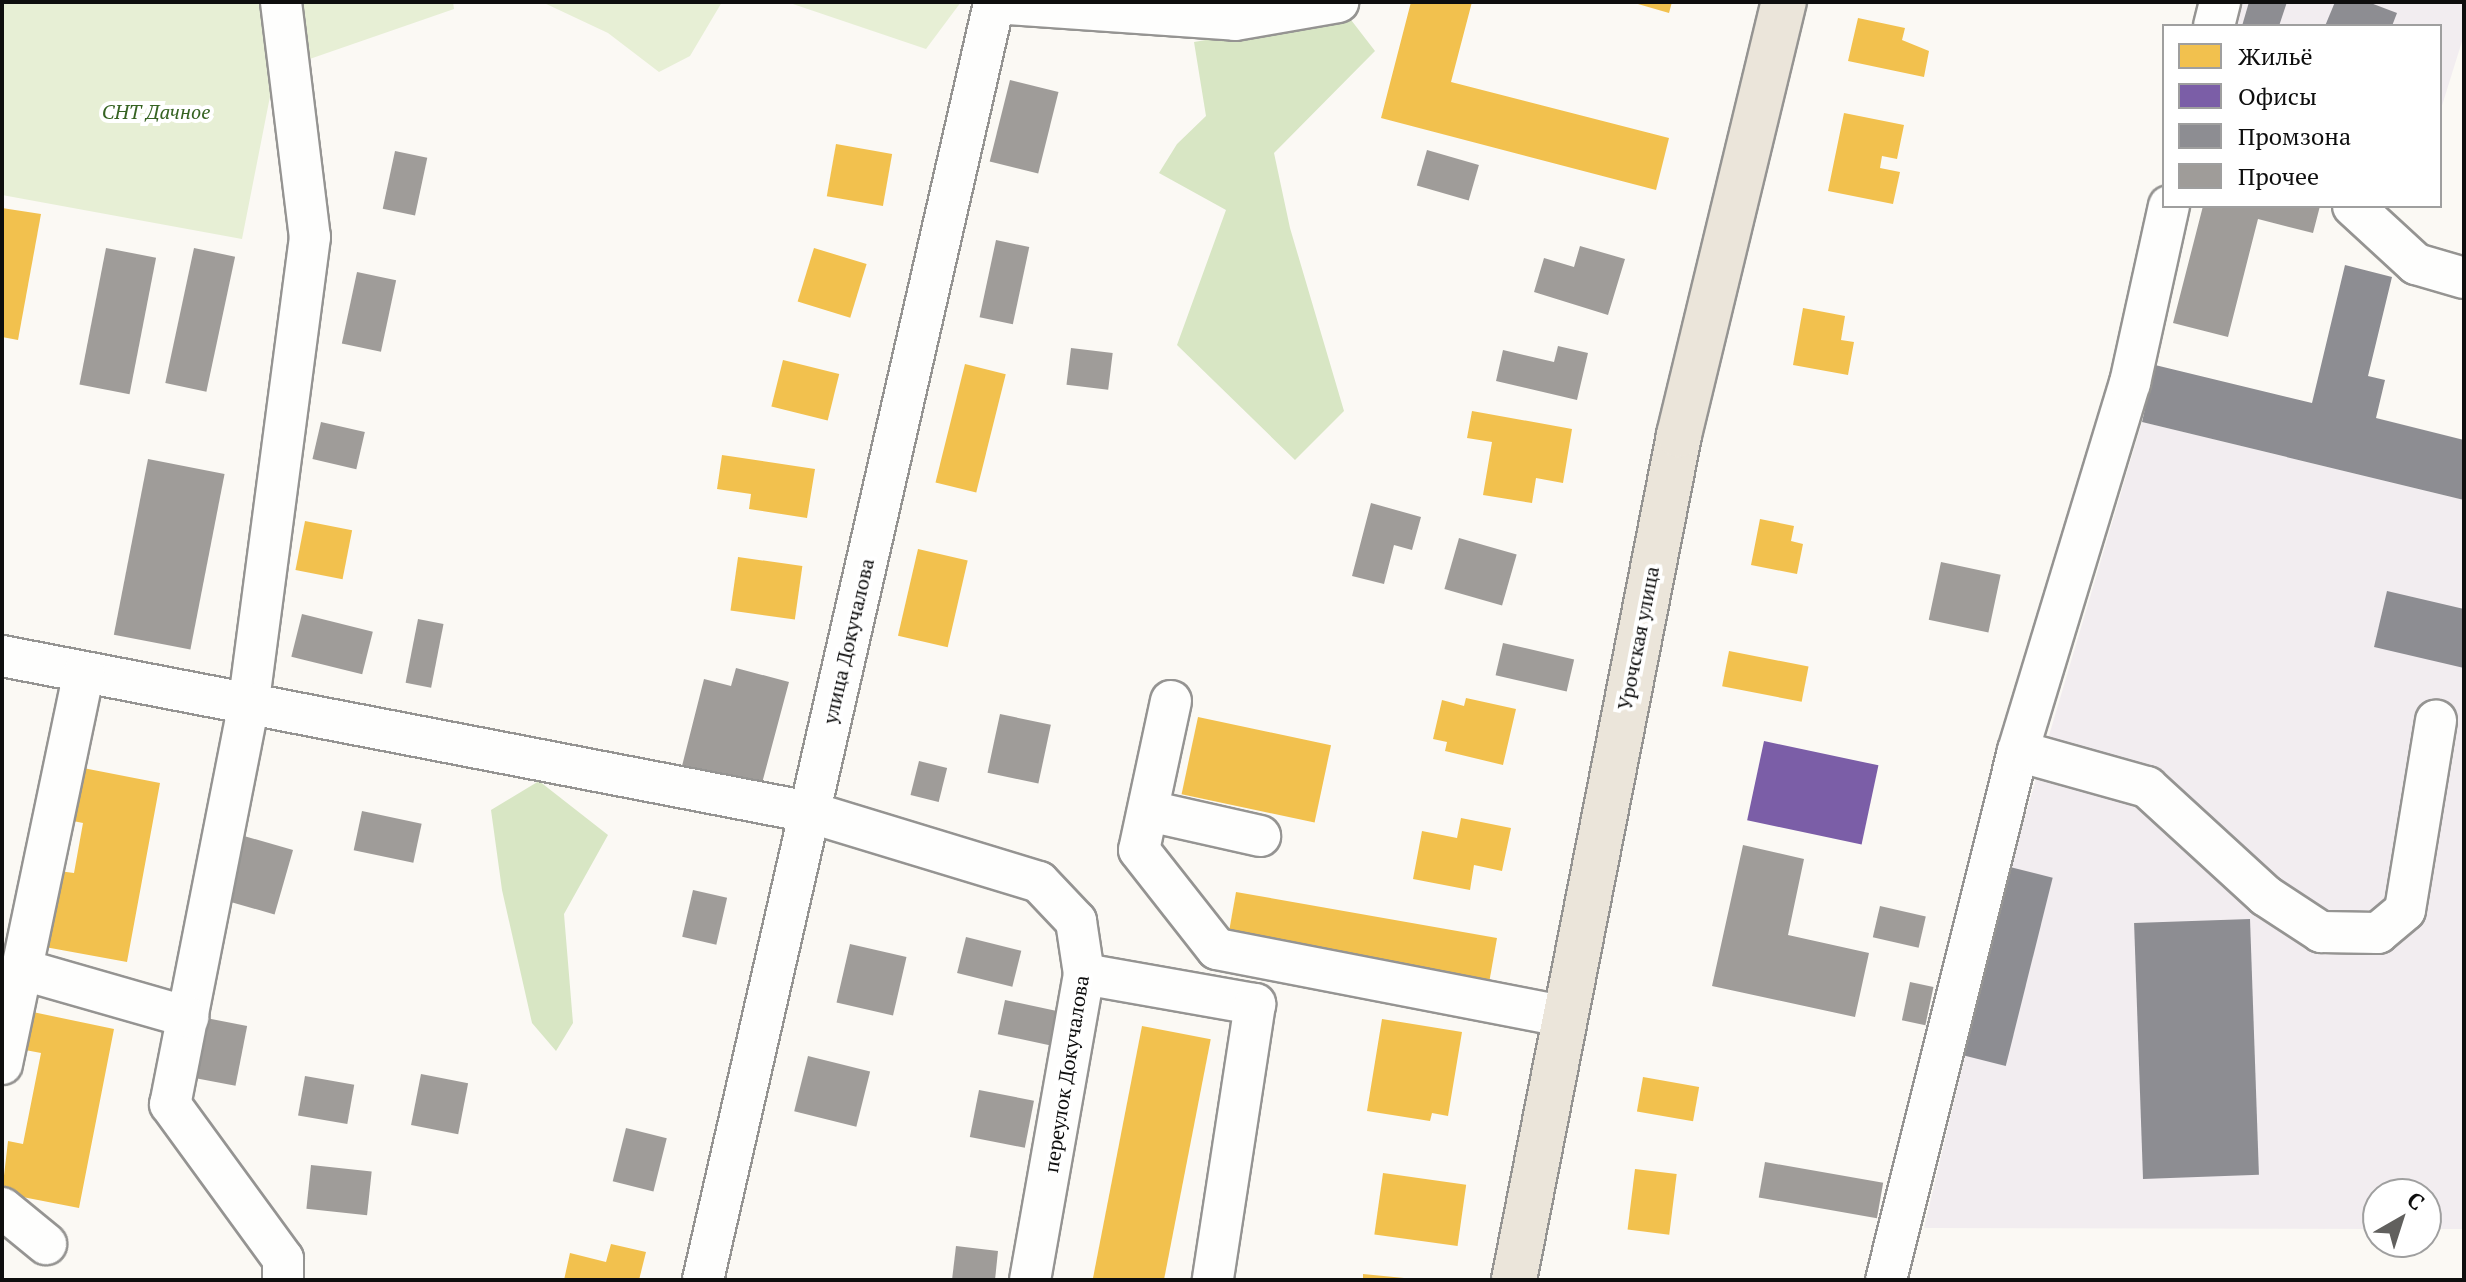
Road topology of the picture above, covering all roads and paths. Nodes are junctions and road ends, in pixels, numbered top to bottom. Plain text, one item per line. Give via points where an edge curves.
1 (281, 2) edge
2 (1338, 2) edge
3 (1784, 2) edge
4 (2220, 2) edge
5 (994, 3) edge
6 (2214, 24) edge
7 (2169, 208) edge
8 (2355, 208) edge
9 (2464, 278) edge
10 (2, 656) edge
11 (84, 672) junction
12 (1171, 701) dead end
13 (249, 703) junction
14 (2436, 721) dead end
15 (2018, 751) junction
16 (1149, 811) junction
17 (809, 812) junction
18 (1260, 836) dead end
19 (24, 970) junction
20 (1084, 974) junction
21 (1562, 1016) junction
22 (188, 1017) junction
23 (2, 1064) edge
24 (2, 1208) edge
25 (46, 1244) dead end
26 (283, 1269) edge
27 (703, 1280) edge
28 (1030, 1280) edge
29 (1213, 1280) edge
30 (1516, 1280) edge
31 (1886, 1280) edge

1 - 13 street via 310,237
2 - 5 street via 1235,20
3 - 21 main road, Урочская улица via 1679,435
4 - 6 street
5 - 17 street, улица Докучалова
7 - 15 street via 2130,383
8 - 9 street via 2416,264
10 - 11 street, переулок Докучалова
11 - 13 street, переулок Докучалова
11 - 19 street
12 - 16 street
13 - 17 street, переулок Докучалова
13 - 22 street
14 - 15 street via 2405,910 2378,933 2321,932 2266,896 2147,787
15 - 31 street
16 - 18 street
16 - 21 street via 1139,850 1217,949
17 - 20 street, переулок Докучалова via 1039,882 1076,921
17 - 27 street, улица Докучалова
19 - 22 street
19 - 23 street
20 - 28 street, переулок Докучалова
20 - 29 street via 1255,1004
21 - 30 main road, Урочская улица
22 - 26 street via 170,1104
24 - 25 street

